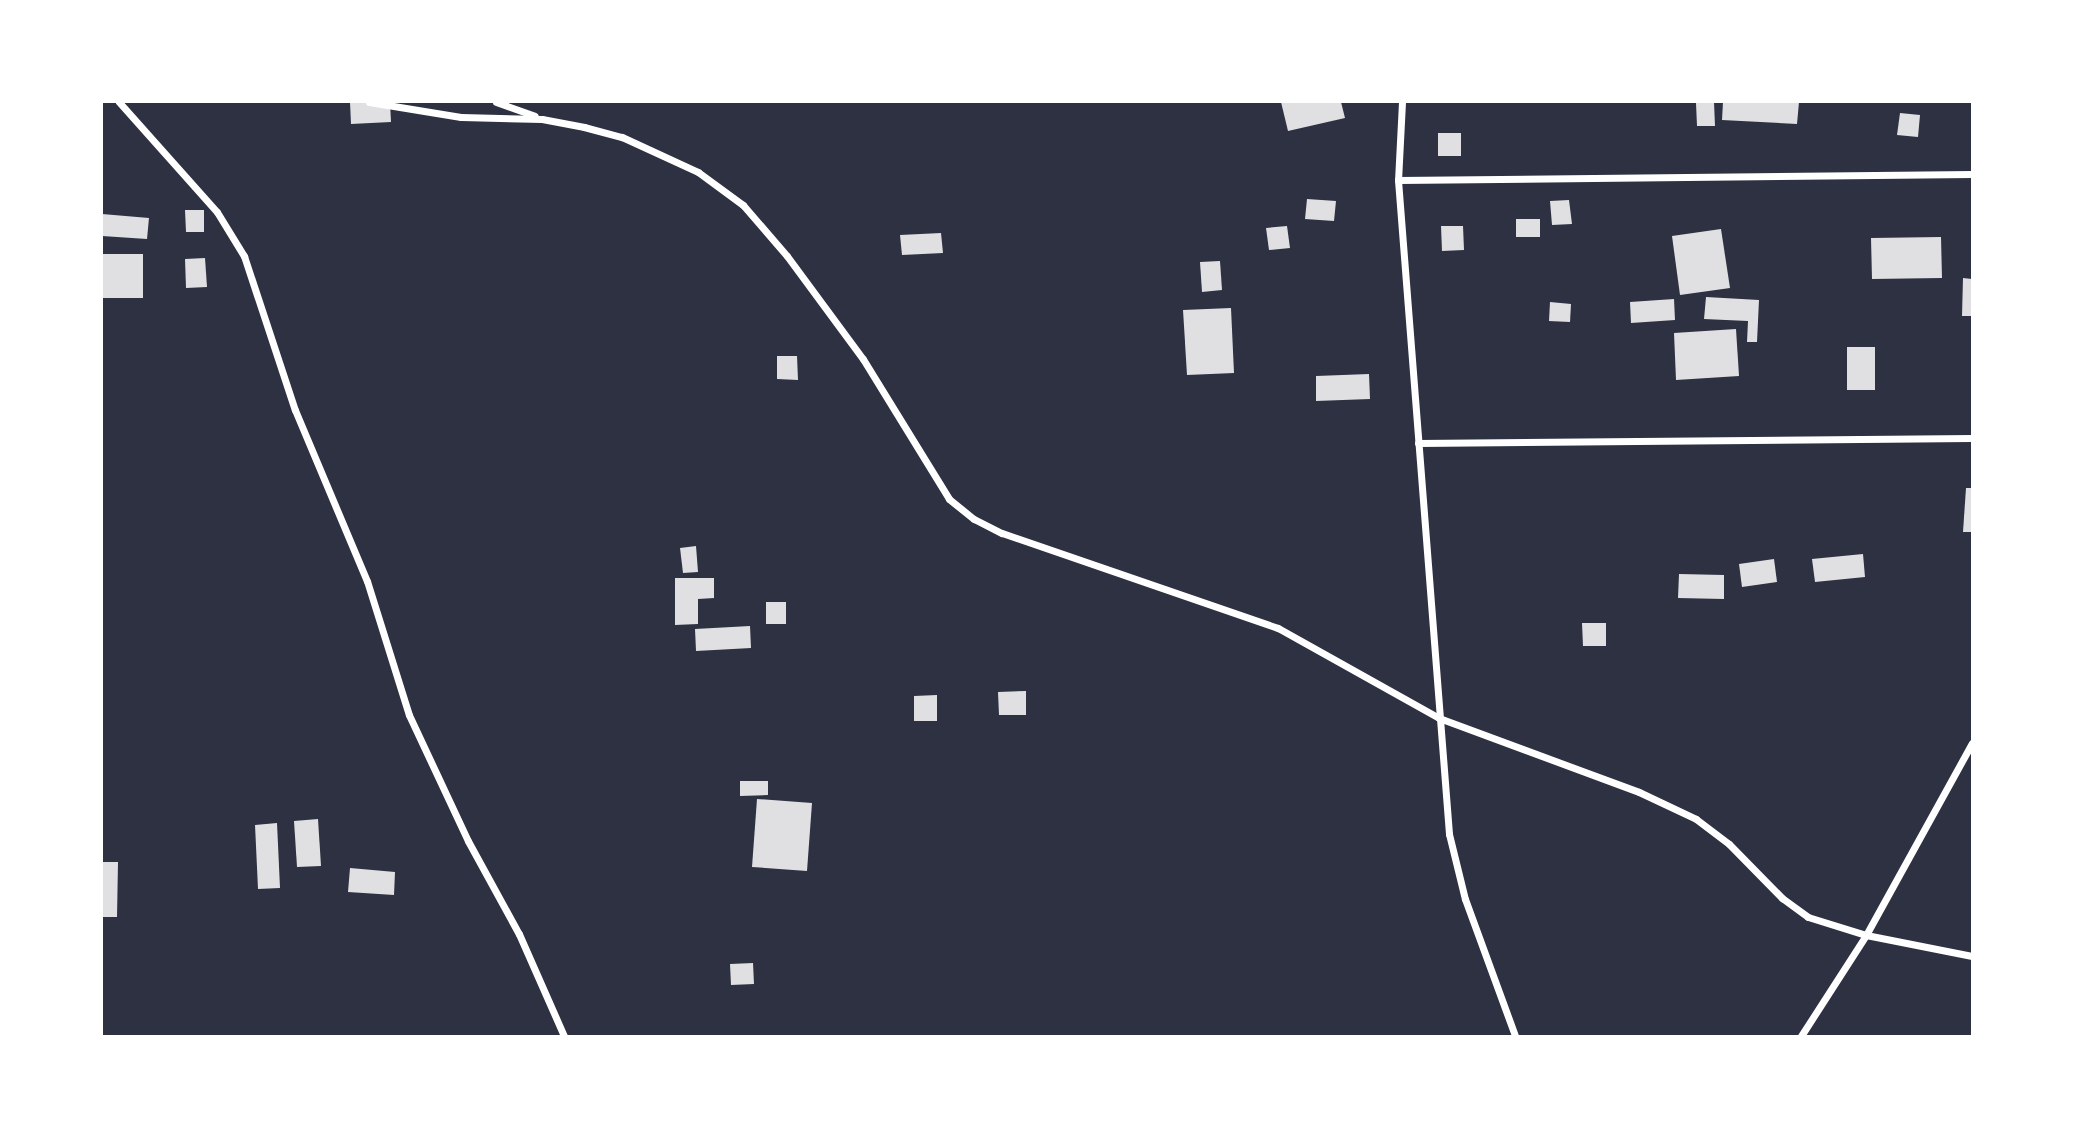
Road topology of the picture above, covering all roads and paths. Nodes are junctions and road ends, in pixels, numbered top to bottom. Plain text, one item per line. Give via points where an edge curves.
1 (119, 102) edge
2 (369, 102) edge
3 (496, 102) edge
4 (1402, 102) edge
5 (542, 119) junction
6 (1972, 174) edge
7 (1398, 180) junction
8 (1972, 438) edge
9 (1418, 443) junction
10 (1439, 718) junction
11 (1972, 743) edge
12 (1866, 935) junction
13 (1972, 956) edge
14 (564, 1037) edge
15 (1515, 1037) edge
16 (1801, 1037) edge

1 - 14 street via 217,212 244,256 295,410 367,581 409,715 468,841 519,934
2 - 5 street via 461,117
3 - 5 street
4 - 7 street
5 - 10 street via 583,127 661,153 698,172 743,205 863,359 949,499 974,519 1002,533 1278,628
6 - 7 street
7 - 9 street
8 - 9 street
9 - 10 street
10 - 12 street via 1640,792 1696,819 1808,916
10 - 15 street via 1454,862
11 - 12 street
12 - 13 street
12 - 16 street

